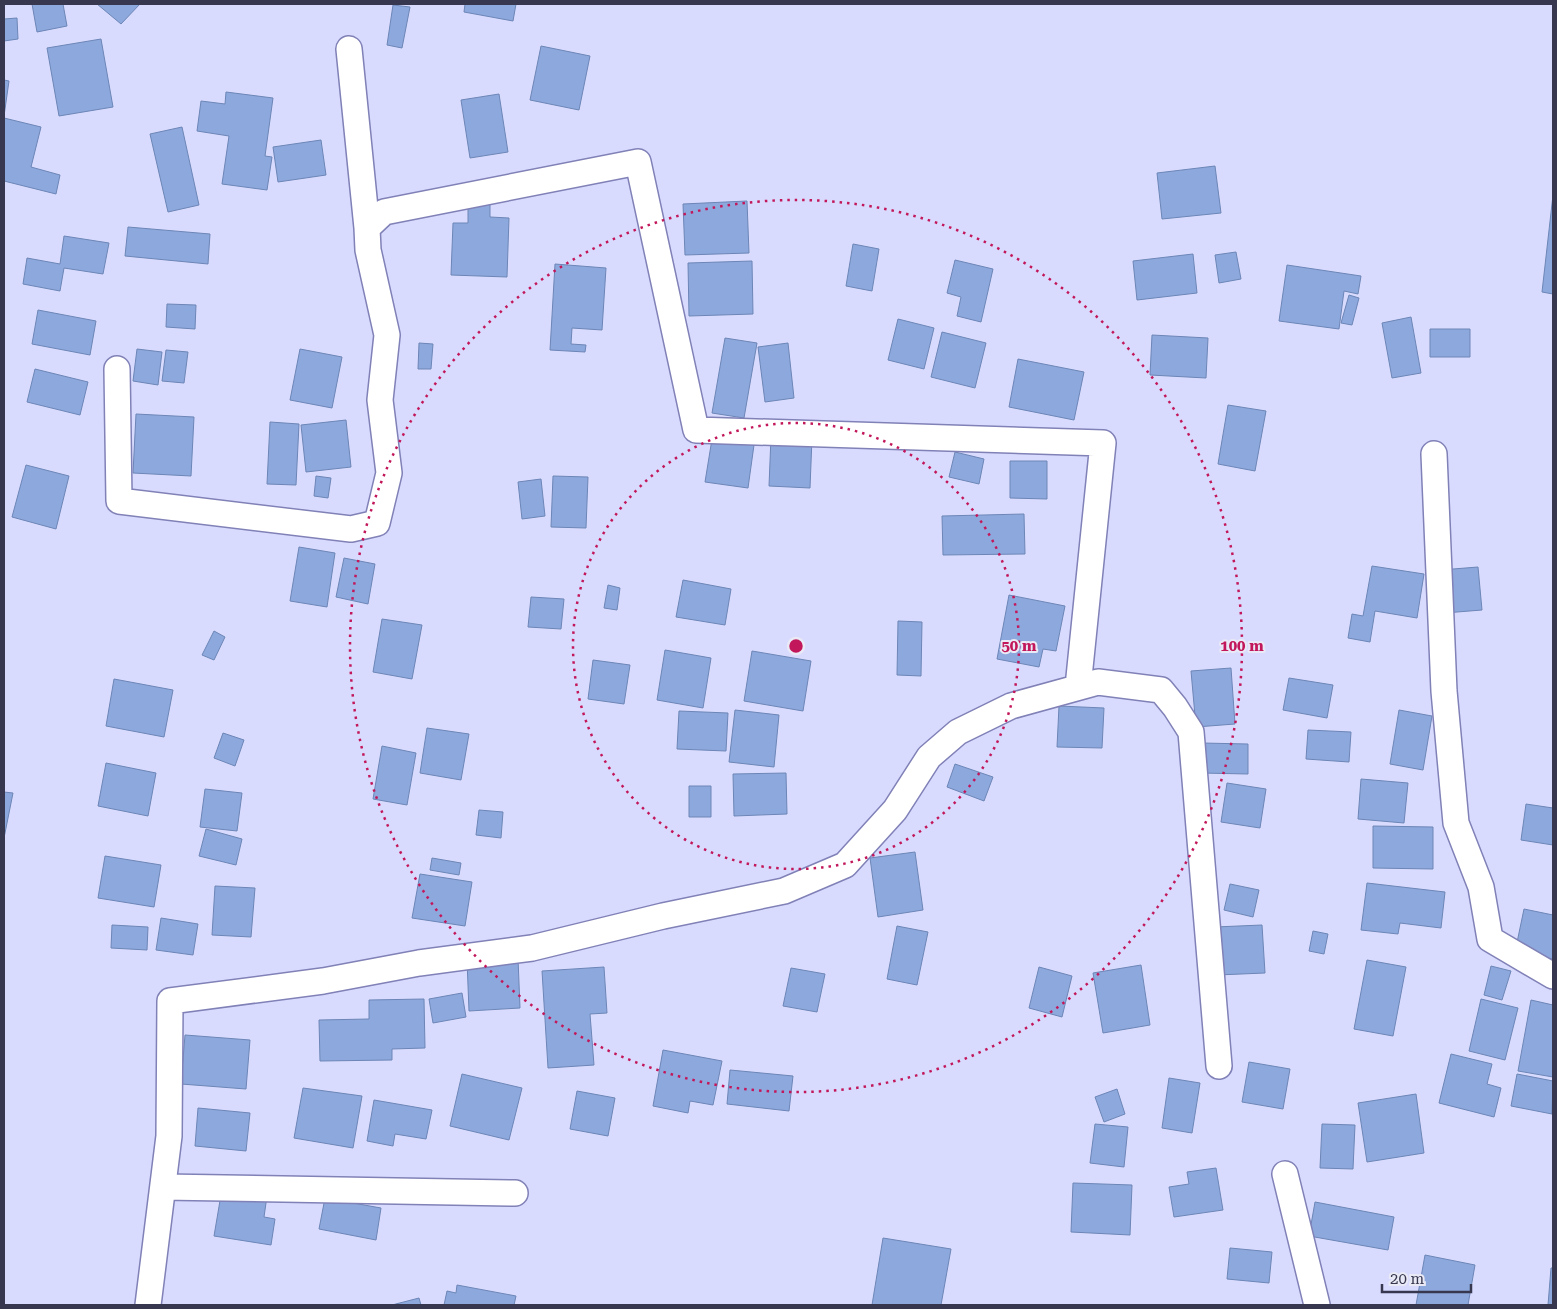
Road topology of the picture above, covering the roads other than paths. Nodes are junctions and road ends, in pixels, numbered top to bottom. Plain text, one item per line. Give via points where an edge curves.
1 (349, 49) dead end
2 (367, 228) junction
3 (117, 369) dead end
4 (1434, 454) dead end
5 (1078, 687) junction
6 (1553, 976) edge
7 (1219, 1066) dead end
8 (1285, 1174) dead end
9 (163, 1187) junction
10 (515, 1193) dead end
11 (148, 1305) edge
12 (1317, 1305) edge

1 - 2 street
2 - 3 street via 368,250 387,335 380,400 389,473 377,523 351,529 119,501
2 - 5 street via 384,212 638,162 696,430 1103,444
4 - 6 street via 1444,691 1456,823 1480,887 1490,939
5 - 7 street via 1098,682 1160,690 1191,732
5 - 9 street via 1011,706 958,732 929,757 895,810 845,865 784,891 532,948 419,963 323,982 170,1001 169,1136
8 - 12 street
9 - 10 street
9 - 11 street

